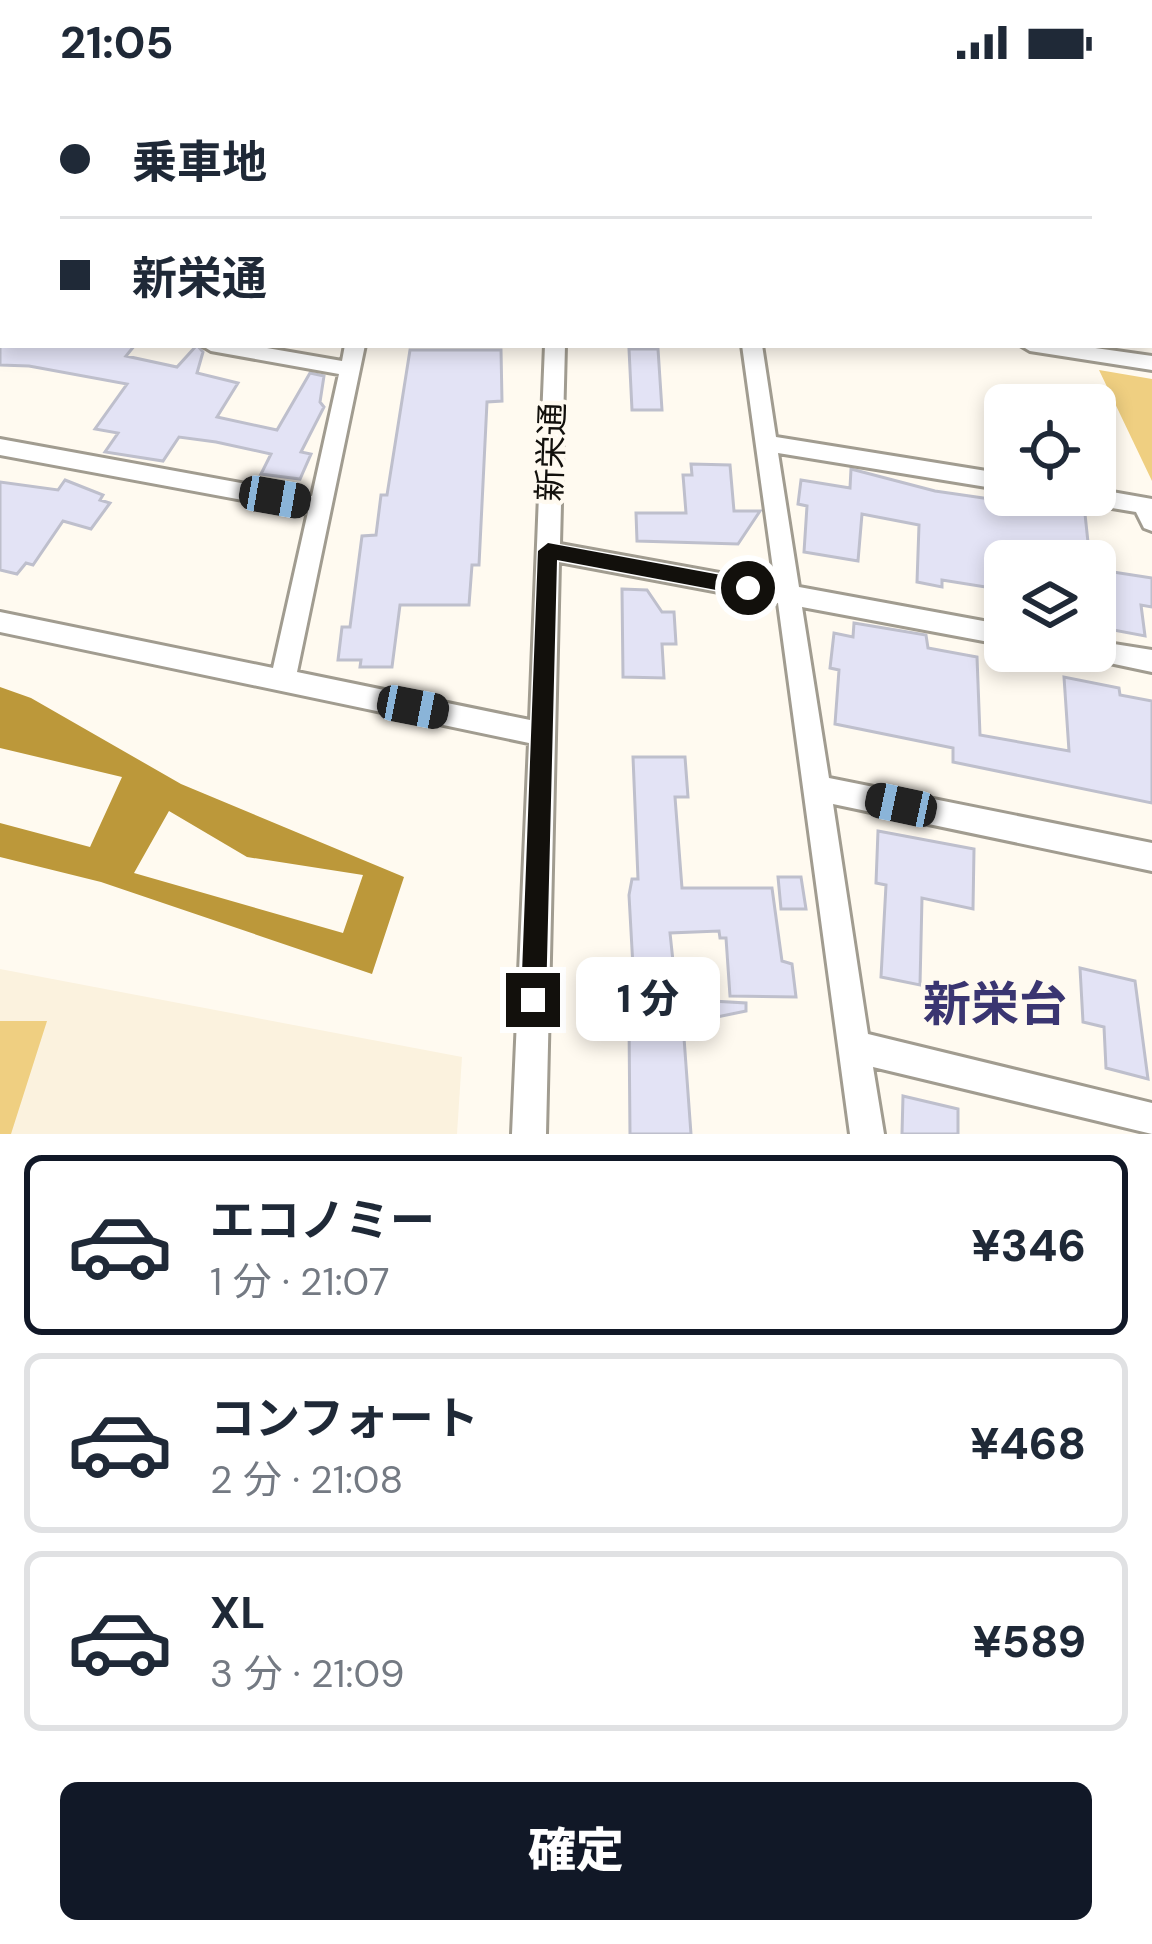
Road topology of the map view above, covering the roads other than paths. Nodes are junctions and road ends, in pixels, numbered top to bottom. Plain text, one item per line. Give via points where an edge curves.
1 (247, 348) edge
2 (555, 348) edge
3 (752, 348) edge
4 (1050, 348) edge
5 (353, 357) edge
6 (1152, 363) edge
7 (766, 443) junction
8 (0, 447) edge
9 (984, 479) edge
10 (1116, 500) edge
11 (321, 506) junction
12 (1152, 522) edge
13 (548, 551) junction
14 (789, 596) junction
15 (0, 622) edge
16 (984, 630) edge
17 (1116, 655) edge
18 (1152, 661) edge
19 (283, 680) junction
20 (542, 734) junction
21 (817, 788) junction
22 (1152, 857) edge
23 (854, 1046) junction
24 (1152, 1118) edge
25 (529, 1134) edge
26 (867, 1134) edge

1 - 5 street
2 - 13 street, 新栄通
3 - 7 street
4 - 6 street
5 - 11 street
7 - 9 street
7 - 14 street
8 - 11 street
10 - 12 street via 1144,505
11 - 19 street
13 - 14 street
13 - 20 street, 新栄通
14 - 16 street
14 - 21 street
15 - 19 street
17 - 18 street
19 - 20 street
20 - 25 street, 新栄通
21 - 22 street
21 - 23 street
23 - 24 street
23 - 26 street

